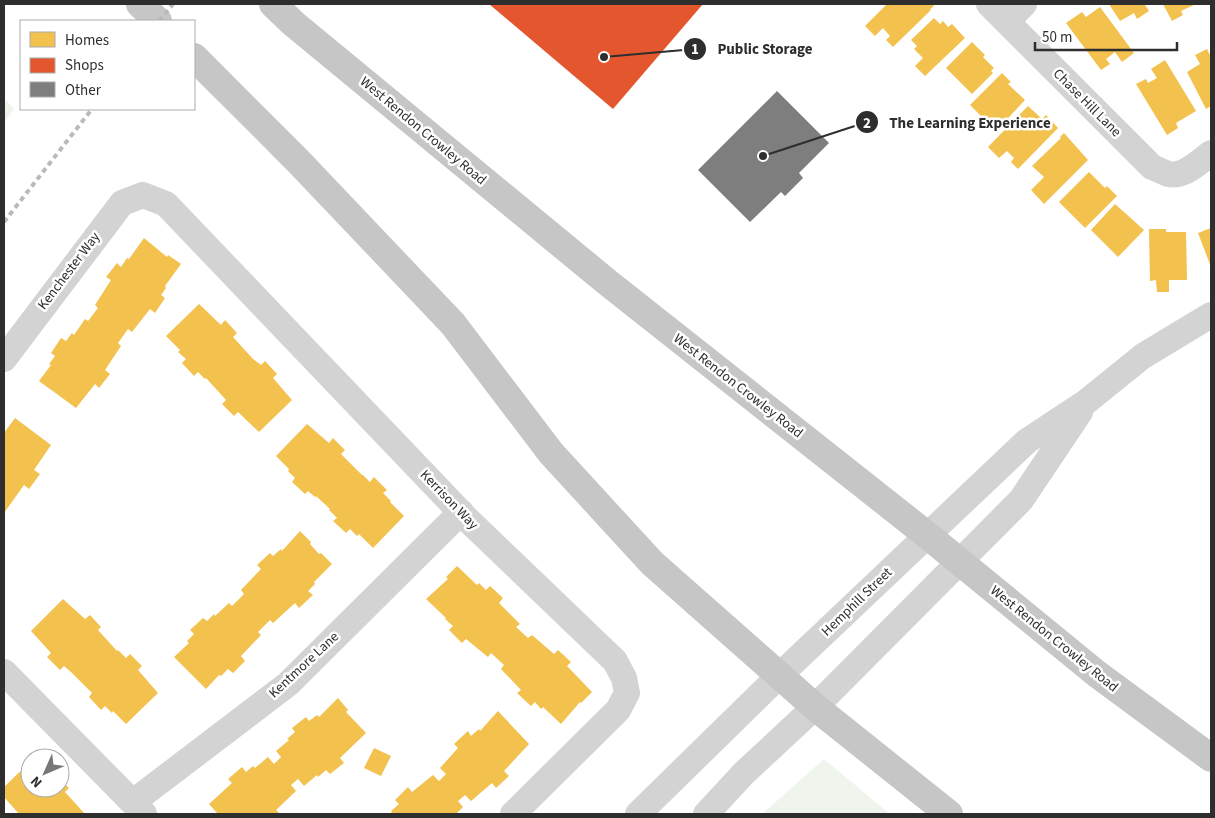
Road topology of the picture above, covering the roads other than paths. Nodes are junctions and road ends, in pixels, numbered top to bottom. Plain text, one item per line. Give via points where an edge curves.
1 (140, 4) edge
2 (273, 4) edge
3 (1007, 10) edge
4 (157, 20) edge
5 (195, 58) edge
6 (1211, 153) edge
7 (143, 196) joint
8 (1211, 315) edge
9 (4, 359) edge
10 (1086, 402) junction
11 (461, 512) junction
12 (926, 535) junction
13 (958, 562) junction
14 (4, 672) edge
15 (780, 675) junction
16 (815, 707) junction
17 (1211, 758) edge
18 (139, 808) edge
19 (514, 814) edge
20 (638, 814) edge
21 (706, 814) edge
22 (949, 814) edge

1 - 4 main road
2 - 12 main road, West Rendon Crowley Road via 607,282
3 - 6 street, Chase Hill Lane via 1152,167 1176,174
5 - 15 main road via 453,324 551,453 652,563
7 - 9 street, Kenchester Way via 122,202
7 - 11 street, Kerrison Way via 166,204
8 - 10 street, Hemphill Street via 1143,356
10 - 12 street, Hemphill Street via 1027,441
10 - 13 street, Hemphill Street via 1021,500
11 - 18 street, Kentmore Lane via 288,684
11 - 19 street, Kerrison Way via 615,661 627,693 618,710
12 - 13 main road, West Rendon Crowley Road
12 - 15 street, Hemphill Street
13 - 16 street, Hemphill Street
13 - 17 main road, West Rendon Crowley Road via 1097,674
14 - 18 street
15 - 16 main road
15 - 20 street, Hemphill Street
16 - 21 street, Hemphill Street via 744,773
16 - 22 main road

